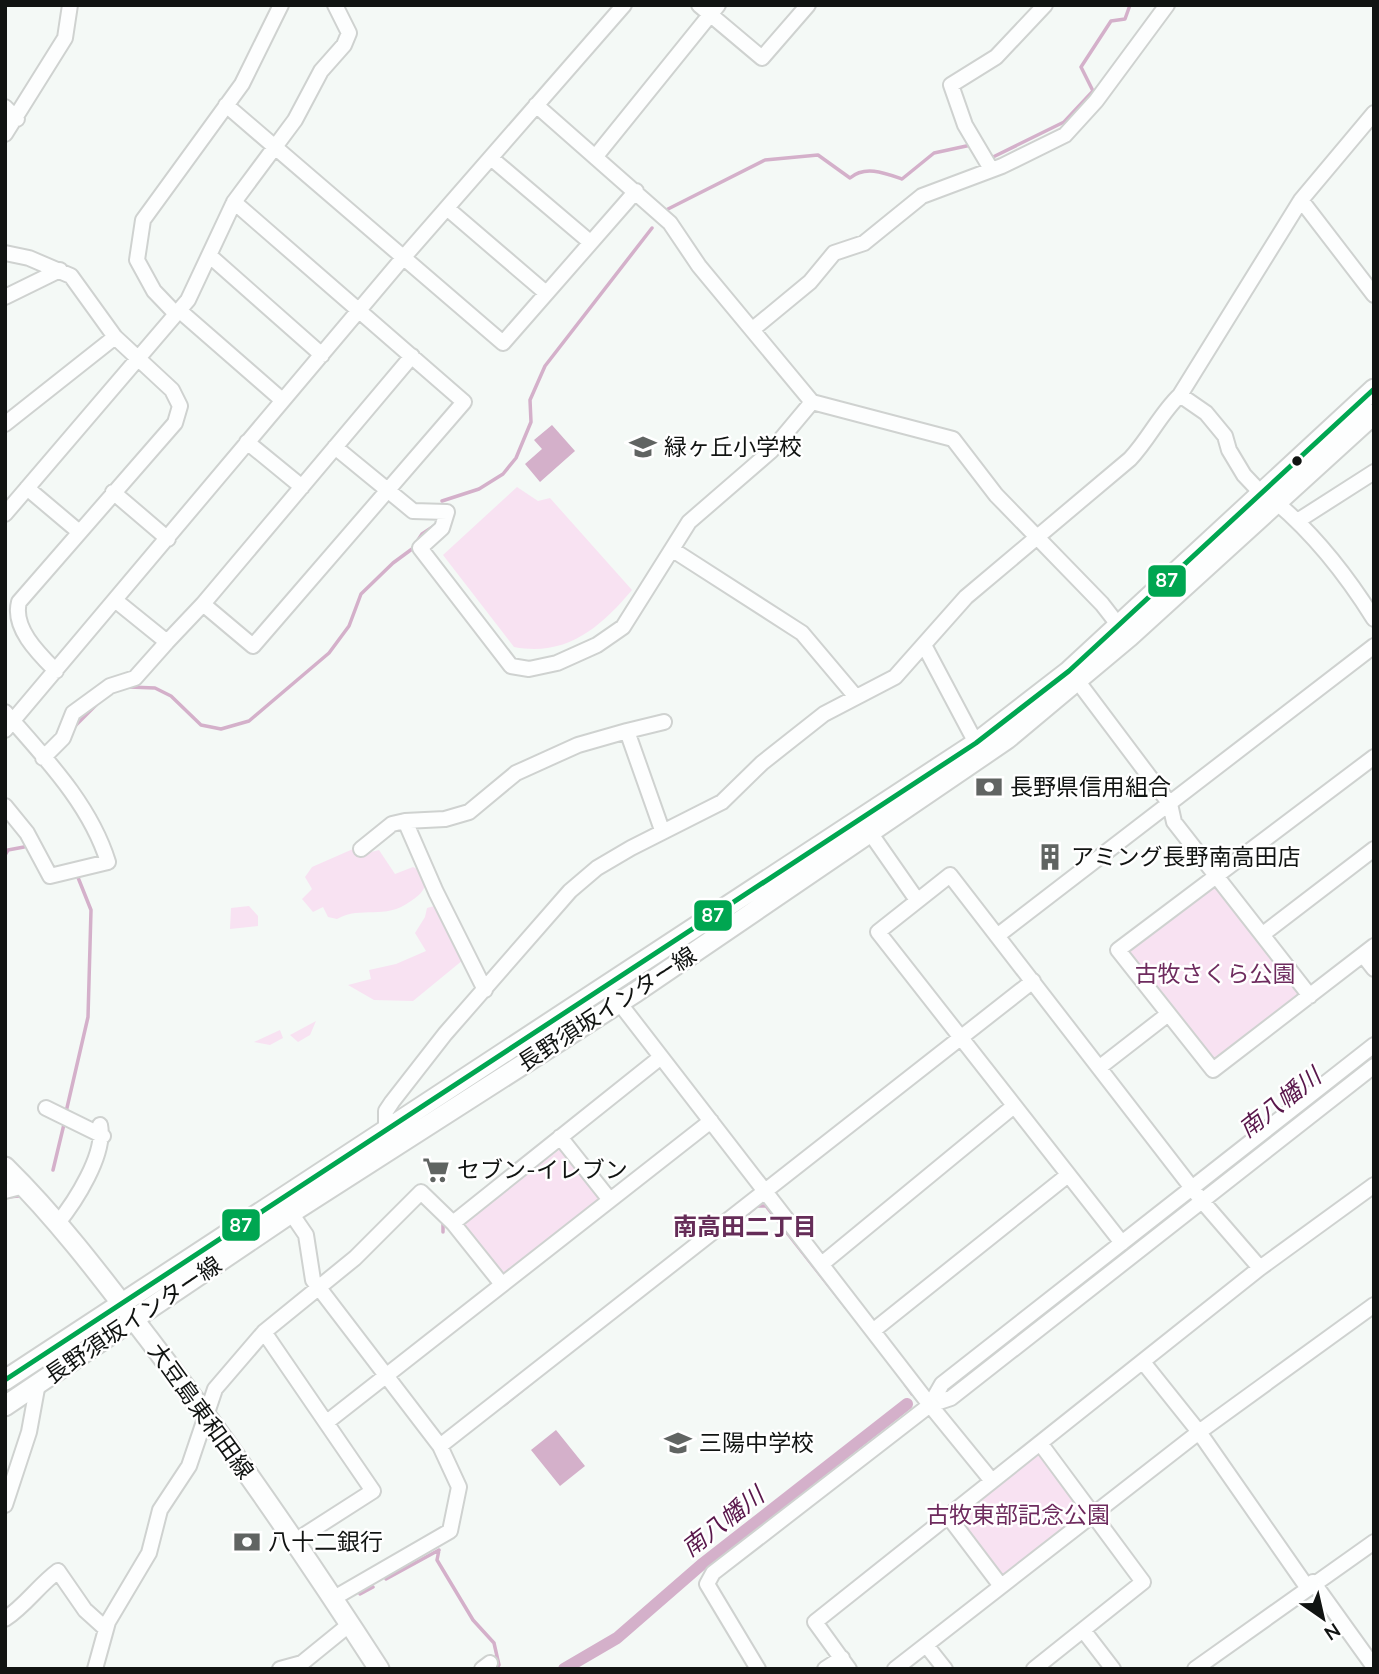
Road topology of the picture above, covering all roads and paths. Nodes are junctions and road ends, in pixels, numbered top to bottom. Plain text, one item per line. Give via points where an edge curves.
1 (70, 5) edge
2 (281, 5) edge
3 (335, 5) edge
4 (624, 5) edge
5 (808, 5) edge
6 (1045, 5) edge
7 (1167, 5) edge
8 (709, 8) edge
9 (226, 105) junction
10 (536, 105) junction
11 (5, 107) edge
12 (1374, 113) edge
13 (18, 119) junction
14 (5, 134) edge
15 (277, 146) junction
16 (596, 156) junction
17 (491, 158) junction
18 (991, 169) junction
19 (636, 191) junction
20 (1301, 200) junction
21 (234, 202) junction
22 (448, 209) junction
23 (590, 242) junction
24 (5, 253) edge
25 (210, 256) junction
26 (403, 258) junction
27 (60, 270) junction
28 (546, 293) junction
29 (1374, 295) edge
30 (5, 297) edge
31 (178, 312) junction
32 (359, 312) junction
33 (753, 329) junction
34 (114, 337) junction
35 (322, 355) junction
36 (412, 356) junction
37 (138, 360) junction
38 (1374, 389) edge
39 (1180, 395) junction
40 (282, 400) junction
41 (812, 402) junction
42 (1374, 414) edge
43 (5, 424) edge
44 (247, 442) junction
45 (335, 447) junction
46 (1374, 472) edge
47 (302, 487) junction
48 (27, 488) junction
49 (387, 491) junction
50 (113, 492) junction
51 (1270, 498) junction
52 (5, 514) edge
53 (1299, 520) junction
54 (78, 531) junction
55 (1037, 537) junction
56 (169, 539) junction
57 (673, 550) junction
58 (115, 600) junction
59 (203, 604) junction
60 (1374, 619) edge
61 (1124, 631) junction
62 (167, 642) junction
63 (924, 645) junction
64 (1374, 646) edge
65 (56, 671) junction
66 (1074, 676) junction
67 (856, 697) junction
68 (8, 721) edge
69 (664, 722) dead end
70 (627, 731) junction
71 (976, 743) junction
72 (1374, 757) edge
73 (43, 758) junction
74 (1170, 804) junction
75 (5, 806) edge
76 (405, 821) junction
77 (662, 830) junction
78 (871, 834) junction
79 (361, 849) dead end
80 (1374, 849) edge
81 (1216, 873) junction
82 (917, 900) junction
83 (1263, 934) junction
84 (997, 936) junction
85 (1368, 951) edge
86 (1374, 969) edge
87 (1033, 981) junction
88 (606, 985) junction
89 (485, 990) junction
90 (1310, 996) junction
91 (619, 1003) junction
92 (1167, 1015) junction
93 (960, 1037) junction
94 (1374, 1045) edge
95 (661, 1057) junction
96 (1374, 1066) edge
97 (1100, 1067) junction
98 (1014, 1106) junction
99 (46, 1108) dead end
100 (711, 1121) junction
101 (386, 1132) junction
102 (560, 1137) junction
103 (5, 1167) edge
104 (1068, 1175) junction
105 (1374, 1185) edge
106 (24, 1186) junction
107 (1192, 1188) junction
108 (5, 1191) edge
109 (765, 1191) junction
110 (610, 1200) junction
111 (1202, 1200) junction
112 (291, 1213) junction
113 (453, 1223) junction
114 (57, 1224) junction
115 (1122, 1243) junction
116 (822, 1263) junction
117 (1260, 1268) junction
118 (501, 1283) junction
119 (318, 1286) junction
120 (121, 1303) junction
121 (1374, 1305) edge
122 (134, 1319) junction
123 (874, 1330) junction
124 (264, 1332) junction
125 (1143, 1362) junction
126 (387, 1374) junction
127 (5, 1380) edge
128 (38, 1383) junction
129 (930, 1405) junction
130 (5, 1406) edge
131 (206, 1413) junction
132 (327, 1422) junction
133 (1199, 1432) junction
134 (1040, 1443) junction
135 (440, 1446) junction
136 (992, 1481) junction
137 (5, 1504) edge
138 (1095, 1513) junction
139 (948, 1516) junction
140 (295, 1542) junction
141 (1374, 1542) edge
142 (1310, 1584) junction
143 (1001, 1586) junction
144 (334, 1598) junction
145 (5, 1619) edge
146 (350, 1625) junction
147 (106, 1629) junction
148 (1083, 1630) junction
149 (926, 1645) junction
150 (845, 1664) edge
151 (302, 1666) edge
152 (1374, 1667) edge
153 (95, 1669) edge
154 (280, 1669) edge
155 (379, 1669) edge
156 (758, 1669) edge
157 (825, 1669) edge
158 (895, 1669) edge
159 (945, 1669) edge
160 (1034, 1669) edge
161 (1113, 1669) edge
162 (1195, 1669) edge

1 - 13 street via 65,38
2 - 9 street via 242,84
3 - 15 street via 349,33
4 - 10 street
5 - 8 street via 762,58
6 - 18 street via 996,57 951,85 965,125
7 - 18 street via 1065,135
8 - 16 street
9 - 15 street
9 - 31 street via 143,220 137,260 154,291
10 - 16 street
10 - 17 street
11 - 13 street
12 - 20 street
13 - 14 street
15 - 21 street
15 - 26 street
16 - 19 street
17 - 22 street
17 - 23 street
18 - 33 street via 922,196 864,243 834,253 810,282
19 - 23 street
19 - 33 street via 670,223 699,266
20 - 29 street
20 - 39 street
21 - 25 street
21 - 32 street
22 - 26 street
22 - 28 street
23 - 28 street
24 - 27 street
25 - 31 street via 195,290
25 - 35 street
26 - 28 street via 503,343
26 - 32 street
27 - 30 street
27 - 34 street via 71,276
31 - 37 street
31 - 40 street
32 - 35 street
32 - 36 street
33 - 41 street
34 - 37 street
34 - 43 street
35 - 40 street
36 - 45 street
36 - 49 street via 464,402
37 - 48 street
37 - 50 street via 172,390 179,413
38 - 51 main road, 長野須坂インター線
39 - 51 street via 1213,421 1244,475
39 - 55 street via 1129,459
40 - 44 street
41 - 55 street via 953,439 996,495
41 - 57 street via 771,452 689,522
42 - 51 main road, 長野須坂インター線
44 - 47 street
44 - 56 street
45 - 47 street
45 - 49 street
46 - 53 street
47 - 59 street
48 - 52 street
48 - 54 street
49 - 57 street via 413,511 447,512 442,528 420,548 511,666 528,669 557,663 611,636 623,626
49 - 59 street via 253,646
50 - 54 street
50 - 56 street
51 - 53 street
51 - 61 main road, 長野須坂インター線
53 - 60 street via 1346,574
54 - 65 street via 19,602 17,611 28,637
55 - 61 street
55 - 63 street via 966,597
56 - 58 street
57 - 67 street via 802,633
58 - 62 street
58 - 65 street
59 - 62 street
61 - 66 main road, 長野須坂インター線
62 - 73 street via 135,678 110,686 73,713 64,738
63 - 67 street via 895,677
63 - 71 street
64 - 74 street
65 - 68 street
66 - 71 main road, 長野須坂インター線
66 - 74 street
66 - 78 main road, 長野須坂インター線 via 1007,739
67 - 77 street via 824,714 722,802
68 - 73 street
69 - 70 street
70 - 76 street via 578,745 516,773 470,812 445,819
70 - 77 street
71 - 88 main road, 長野須坂インター線
72 - 81 street
73 - 75 street via 85,809 108,862 50,876
74 - 81 street via 1174,822
74 - 84 street
76 - 79 street via 392,824
76 - 89 street
77 - 89 street via 597,868 570,891
78 - 82 street
78 - 91 main road, 長野須坂インター線
80 - 83 street
81 - 83 street
81 - 92 street via 1118,950
82 - 84 street via 950,875
82 - 93 street via 878,932
83 - 90 street
84 - 87 street
85 - 86 street
85 - 90 street
87 - 93 street
87 - 97 street
88 - 91 street
88 - 101 main road, 長野須坂インター線
89 - 101 street via 386,1111
90 - 92 street via 1213,1070
91 - 95 street
91 - 112 main road, 長野須坂インター線
92 - 97 street
93 - 98 street
93 - 109 street
94 - 107 street
95 - 100 street
95 - 102 street
96 - 111 street
97 - 107 street
98 - 104 street
98 - 116 street
99 - 114 street via 102,1130 75,1201
100 - 109 street
100 - 110 street
101 - 120 main road, 長野須坂インター線
102 - 110 street
102 - 113 street
103 - 106 main road, 大豆島東和田線
104 - 115 street
104 - 123 street
105 - 117 street
106 - 108 street
106 - 114 main road, 大豆島東和田線
107 - 111 street
107 - 115 street
109 - 116 street
109 - 135 street
110 - 118 street
111 - 117 street
111 - 129 street via 951,1398
112 - 119 street via 306,1235 309,1267
112 - 122 main road, 長野須坂インター線
113 - 118 street
113 - 119 street via 421,1192 355,1258
114 - 120 main road, 大豆島東和田線
115 - 129 street via 942,1384
116 - 123 street
117 - 125 street
118 - 126 street
119 - 124 street
119 - 126 street
120 - 122 main road, 大豆島東和田線
120 - 127 main road, 長野須坂インター線
121 - 133 street
122 - 128 main road, 長野須坂インター線
122 - 131 main road, 大豆島東和田線
123 - 129 street
124 - 131 street via 215,1389
124 - 132 street
125 - 133 street
125 - 134 street
126 - 132 street
126 - 135 street
128 - 130 main road, 長野須坂インター線
128 - 137 street via 29,1432
129 - 136 street
129 - 156 street via 713,1573 707,1584
131 - 140 main road, 大豆島東和田線
131 - 147 street via 189,1466 160,1510 149,1553
132 - 140 street via 373,1491
133 - 138 street
133 - 142 street
134 - 136 street
134 - 138 street
135 - 144 street via 459,1487 450,1531
136 - 139 street
138 - 143 street
138 - 148 street via 1143,1582
139 - 143 street
139 - 150 street via 815,1622
140 - 144 main road, 大豆島東和田線
141 - 142 street
142 - 152 street
142 - 162 street
143 - 149 street
144 - 146 main road, 大豆島東和田線
145 - 147 street via 58,1571 85,1610
146 - 151 street
146 - 155 main road, 大豆島東和田線
147 - 153 street
148 - 160 street
148 - 161 street
149 - 158 street
149 - 159 street
150 - 157 street
151 - 154 street

